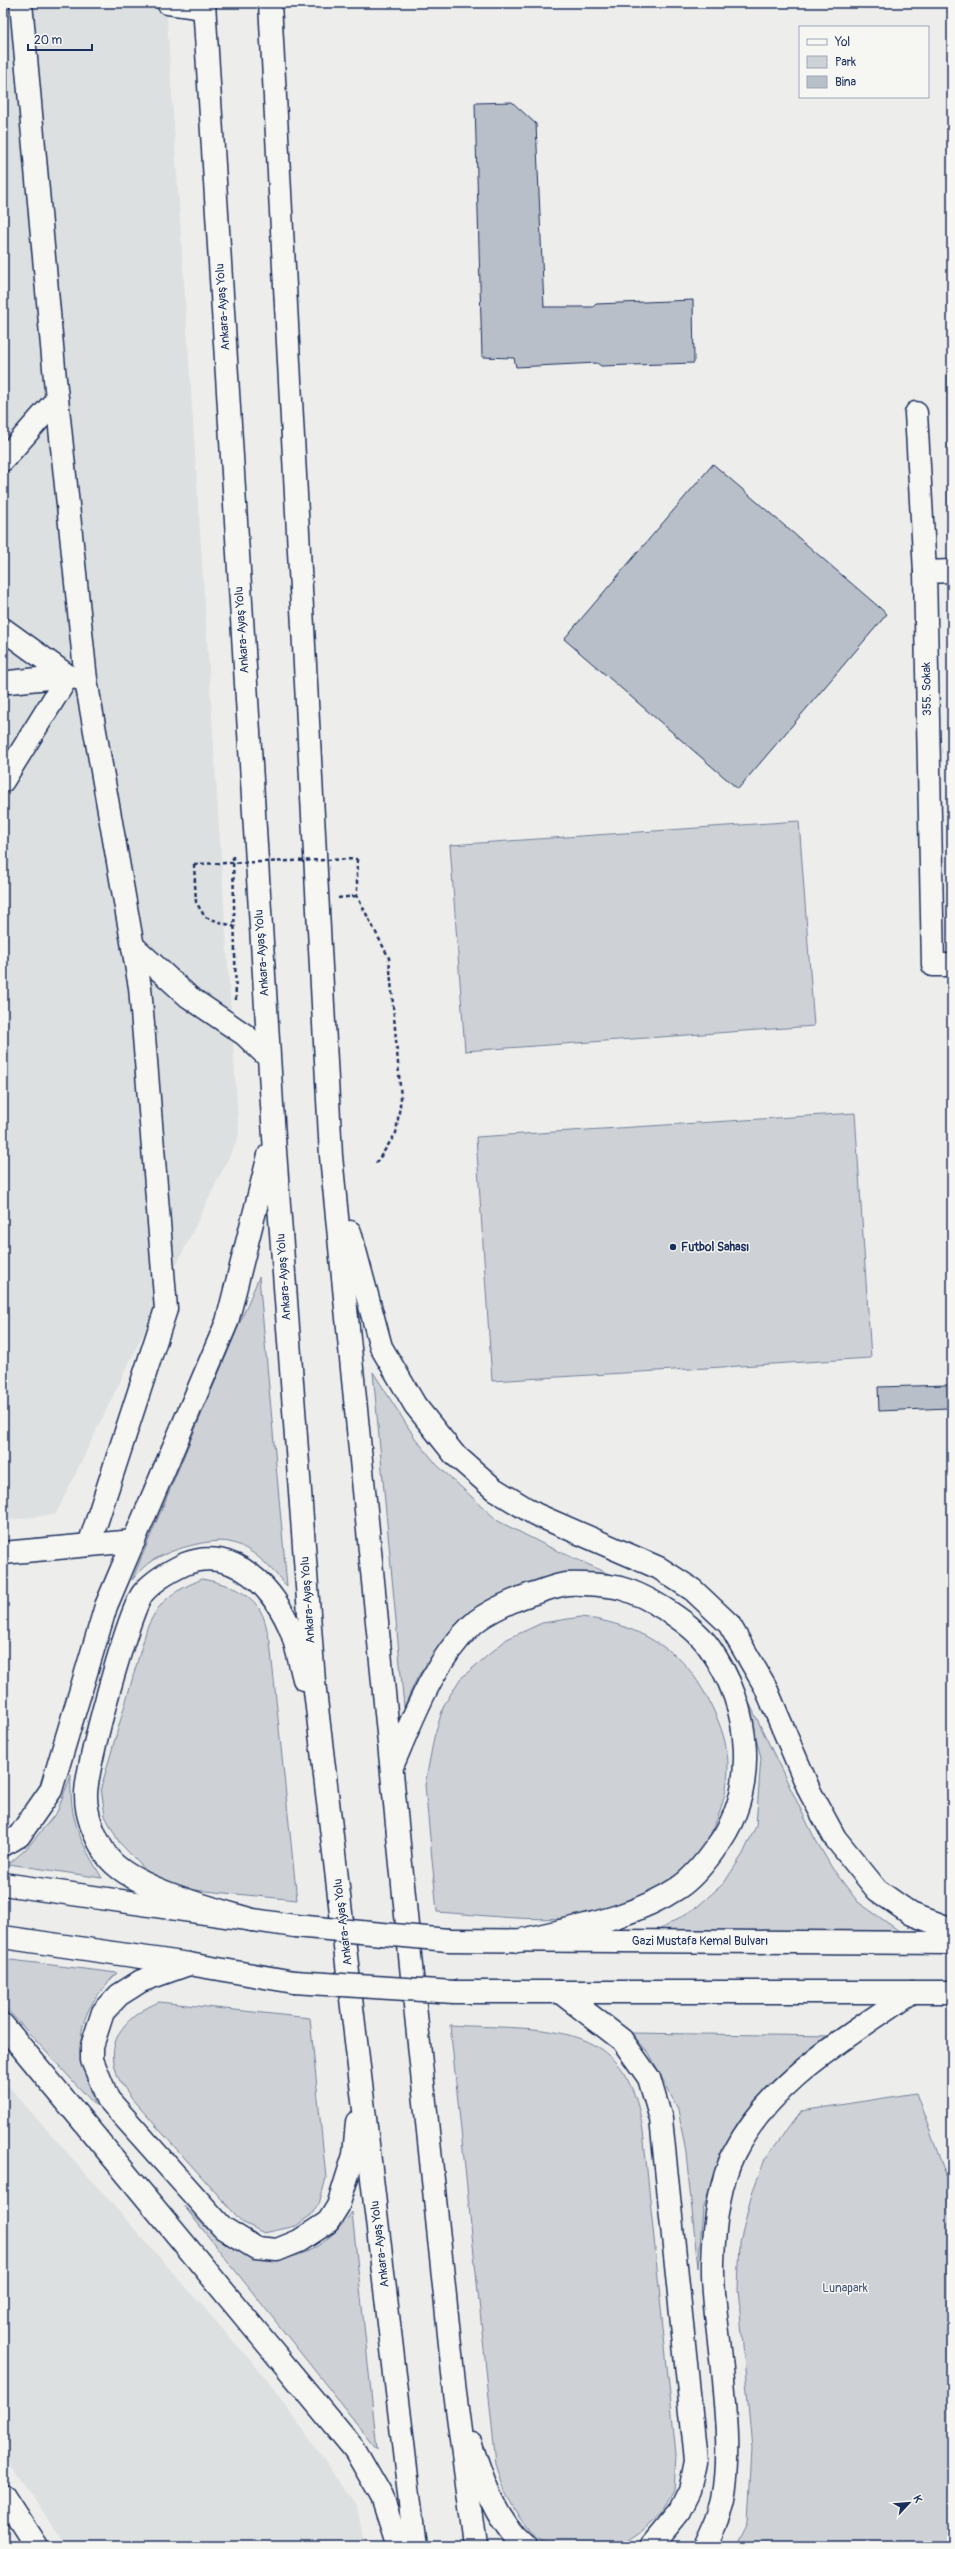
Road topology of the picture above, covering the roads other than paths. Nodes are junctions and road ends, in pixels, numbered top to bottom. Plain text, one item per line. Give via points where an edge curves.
1 (21, 3) edge
2 (168, 3) edge
3 (270, 3) edge
4 (204, 5) edge
5 (57, 399) junction
6 (916, 413) dead end
7 (3, 460) edge
8 (925, 572) junction
9 (952, 572) edge
10 (3, 629) edge
11 (77, 678) junction
12 (5, 684) edge
13 (3, 781) edge
14 (133, 946) junction
15 (942, 965) edge
16 (268, 1057) junction
17 (274, 1137) junction
18 (331, 1156) junction
19 (134, 1541) junction
20 (89, 1545) junction
21 (3, 1553) edge
22 (324, 1762) junction
23 (393, 1765) junction
24 (3, 1845) edge
25 (3, 1884) edge
26 (252, 1920) junction
27 (952, 1929) edge
28 (3, 1937) edge
29 (518, 1940) junction
30 (952, 1943) edge
31 (190, 1964) junction
32 (560, 1992) junction
33 (912, 1992) junction
34 (952, 1992) edge
35 (3, 2025) edge
36 (361, 2079) junction
37 (455, 2392) junction
38 (3, 2494) edge
39 (36, 2546) edge
40 (398, 2546) edge
41 (415, 2546) edge
42 (475, 2546) edge
43 (525, 2546) edge
44 (650, 2546) edge
45 (706, 2546) edge

1 - 5 main road
2 - 4 main road
3 - 18 main road
4 - 16 main road, Ankara-Ayaş Yolu
5 - 7 main road
5 - 11 main road
6 - 8 main road, 355. Sokak
8 - 9 main road
8 - 15 main road, 355. Sokak
10 - 11 main road
11 - 12 main road
11 - 13 main road
11 - 14 main road
14 - 16 main road via 189,997 236,1030
14 - 20 main road via 140,987 166,1309
16 - 17 main road, Ankara-Ayaş Yolu
17 - 19 main road via 227,1322
17 - 22 main road, Ankara-Ayaş Yolu via 314,1682
18 - 23 main road
18 - 27 main road via 367,1302 381,1347 414,1405 454,1454 494,1489 534,1514 659,1568 692,1590 729,1624 765,1686 810,1792 835,1838 877,1890 911,1914
19 - 20 main road
19 - 24 main road via 106,1606 51,1790 19,1836
20 - 21 main road
22 - 26 main road via 292,1633 277,1605 261,1583 243,1568 222,1560 197,1559 171,1570 143,1594 131,1618 90,1760 86,1796 92,1827 108,1858 135,1879 186,1900
22 - 36 main road, Ankara-Ayaş Yolu
23 - 29 main road via 432,1676 473,1624 520,1597 566,1584 619,1588 671,1612 708,1646 729,1683 744,1725 746,1767 738,1805 724,1838 703,1865 680,1887 630,1914
23 - 37 main road
25 - 26 main road
26 - 29 main road, Gazi Mustafa Kemal Bulvarı, bridge via 448,1940
28 - 31 main road
29 - 30 main road, Gazi Mustafa Kemal Bulvarı
31 - 32 main road, bridge via 294,1982 454,1992
31 - 36 main road via 141,1981 119,1995 103,2012 92,2046 92,2060 108,2099 223,2228 256,2248 277,2250 299,2241 328,2222 338,2206 354,2155
32 - 33 main road
32 - 44 main road via 622,2040 649,2078 661,2119 696,2461 690,2491 680,2511
33 - 34 main road
33 - 45 main road via 829,2049 785,2086 752,2124 734,2153 723,2183 716,2220 713,2265 729,2452 722,2502
35 - 40 main road via 355,2450 382,2497
36 - 41 main road, Ankara-Ayaş Yolu
37 - 42 main road
37 - 43 main road via 491,2497 511,2535
38 - 39 main road

